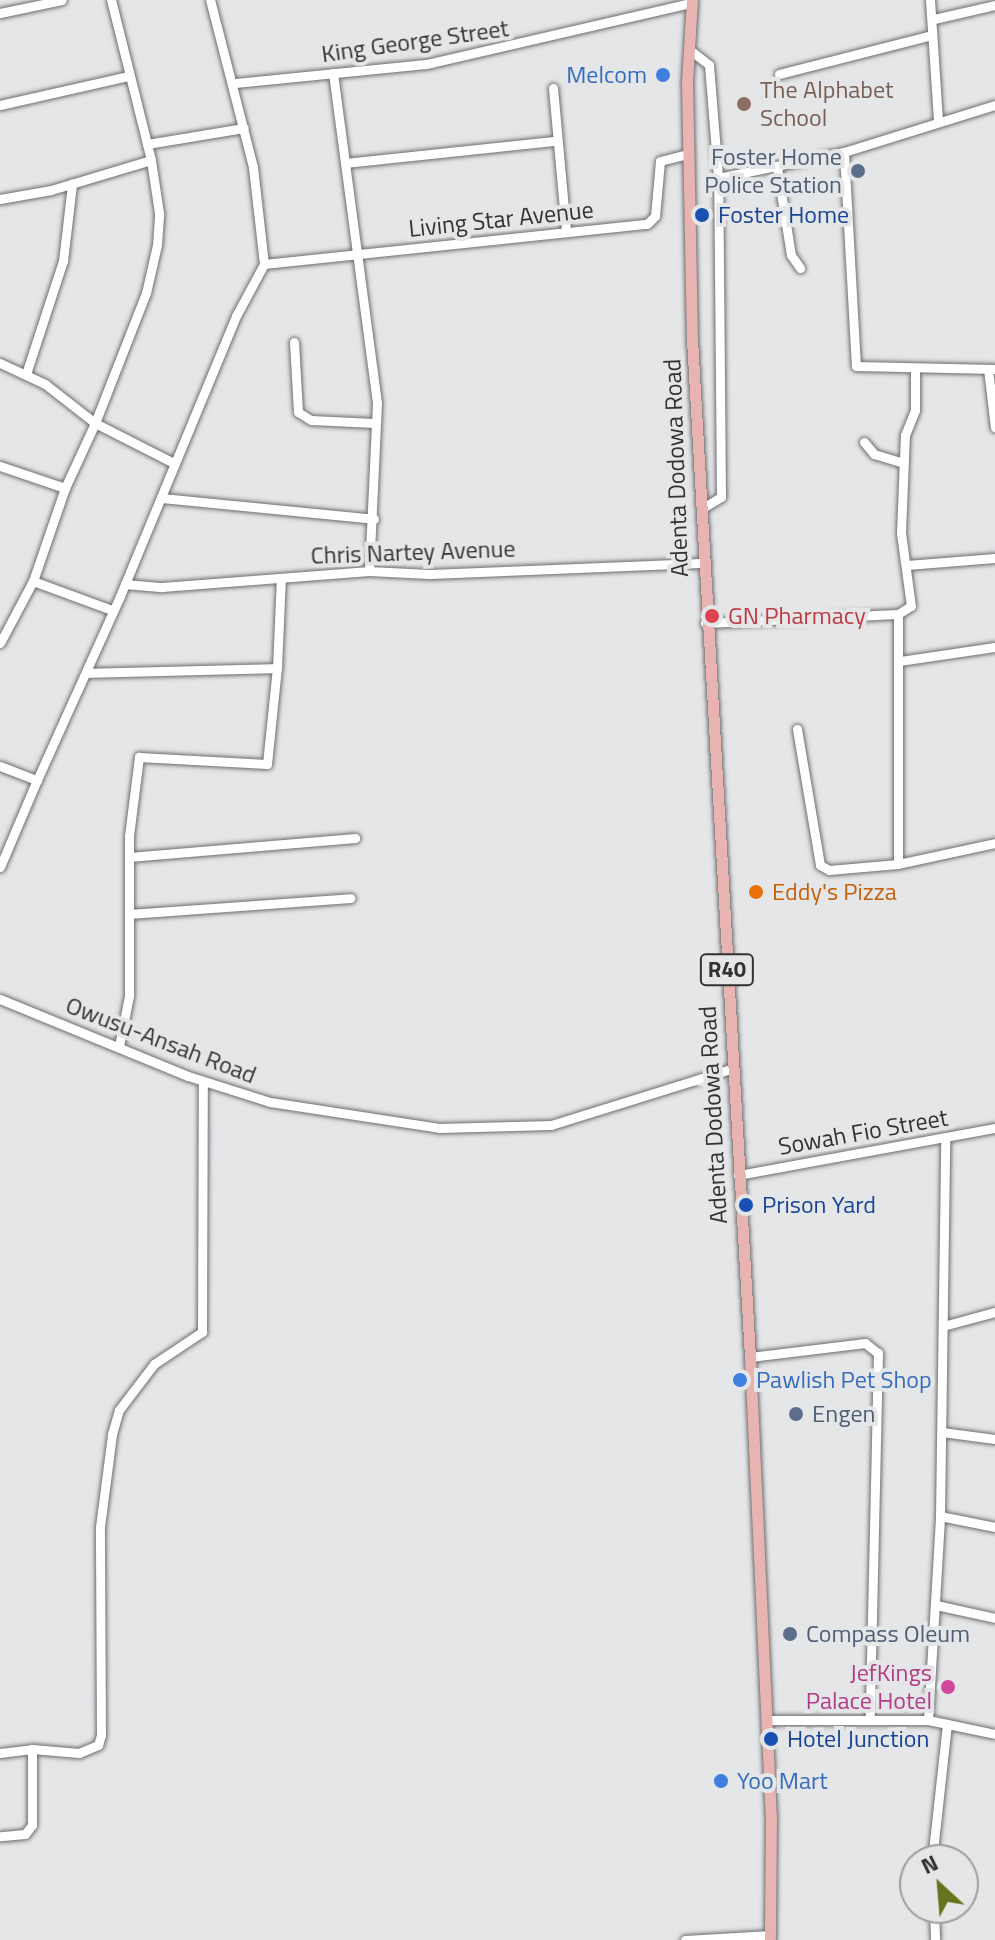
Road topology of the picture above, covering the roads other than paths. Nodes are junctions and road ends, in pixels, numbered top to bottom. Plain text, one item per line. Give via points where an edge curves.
1 (62, 0) edge
2 (111, 0) edge
3 (210, 0) edge
4 (930, 0) edge
5 (692, 2) edge
6 (995, 5) edge
7 (0, 13) edge
8 (934, 19) junction
9 (932, 35) junction
10 (690, 50) junction
11 (333, 73) junction
12 (779, 74) dead end
13 (129, 76) junction
14 (235, 83) junction
15 (553, 88) dead end
16 (0, 105) edge
17 (995, 105) edge
18 (938, 121) junction
19 (244, 128) junction
20 (556, 141) junction
21 (147, 144) junction
22 (844, 152) junction
23 (688, 154) junction
24 (151, 160) junction
25 (345, 163) junction
26 (777, 167) junction
27 (718, 178) junction
28 (72, 184) junction
29 (0, 199) edge
30 (566, 230) junction
31 (356, 254) junction
32 (264, 264) junction
33 (800, 268) dead end
34 (294, 342) dead end
35 (0, 363) edge
36 (991, 369) edge
37 (915, 370) junction
38 (26, 374) junction
39 (95, 423) junction
40 (374, 423) junction
41 (995, 428) edge
42 (864, 442) dead end
43 (172, 462) junction
44 (904, 463) junction
45 (0, 466) edge
46 (65, 488) junction
47 (161, 498) junction
48 (701, 509) junction
49 (374, 519) junction
50 (995, 558) edge
51 (702, 563) junction
52 (907, 565) junction
53 (369, 571) junction
54 (281, 578) junction
55 (33, 581) junction
56 (125, 584) junction
57 (112, 610) junction
58 (898, 614) junction
59 (705, 623) junction
60 (0, 643) edge
61 (995, 647) edge
62 (900, 661) junction
63 (277, 668) junction
64 (86, 673) junction
65 (797, 729) dead end
66 (0, 766) edge
67 (37, 780) junction
68 (355, 838) dead end
69 (995, 843) edge
70 (129, 857) junction
71 (898, 864) junction
72 (0, 867) edge
73 (350, 898) dead end
74 (129, 914) junction
75 (0, 999) edge
76 (119, 1046) junction
77 (731, 1069) junction
78 (203, 1081) junction
79 (995, 1128) edge
80 (945, 1138) junction
81 (738, 1175) junction
82 (995, 1312) edge
83 (943, 1326) junction
84 (750, 1357) junction
85 (942, 1432) junction
86 (995, 1439) edge
87 (940, 1516) junction
88 (995, 1527) edge
89 (936, 1605) junction
90 (995, 1618) edge
91 (870, 1719) junction
92 (766, 1720) junction
93 (928, 1720) junction
94 (947, 1724) junction
95 (995, 1734) edge
96 (32, 1749) junction
97 (0, 1753) edge
98 (0, 1836) edge
99 (934, 1844) edge
100 (770, 1937) edge
101 (685, 1940) edge

1 - 7 street
2 - 13 street
3 - 14 street
4 - 8 street
5 - 10 main road, Adenta Dodowa Road / R40
5 - 11 street, King George Street via 503,50
6 - 8 street
8 - 9 street
9 - 12 street
9 - 18 street
10 - 23 main road, Adenta Dodowa Road / R40
10 - 27 street via 709,65
11 - 14 street, King George Street
11 - 25 street
13 - 16 street
13 - 21 street
14 - 19 street
15 - 20 street
17 - 18 street
18 - 22 street
19 - 21 street
19 - 32 street
20 - 25 street
20 - 30 street
21 - 24 street
22 - 26 street
22 - 37 street via 853,360 858,368
23 - 30 street, Living Star Avenue via 660,161 651,222
23 - 48 main road, Adenta Dodowa Road / R40
24 - 28 street
24 - 39 street via 159,213 152,271
25 - 31 street
26 - 27 street
26 - 33 street via 791,255
27 - 48 street via 721,497
28 - 29 street
28 - 38 street via 63,261
30 - 31 street, Living Star Avenue
31 - 32 street, Living Star Avenue
31 - 40 street via 377,403
32 - 43 street
34 - 40 street via 298,412 311,420
35 - 38 street
36 - 37 street
36 - 41 street
37 - 44 street via 915,410 905,435
38 - 39 street
39 - 43 street
39 - 46 street
40 - 49 street
42 - 44 street via 874,454
43 - 47 street
44 - 52 street via 901,533
45 - 46 street
46 - 55 street
47 - 49 street
47 - 56 street
48 - 51 main road, Adenta Dodowa Road / R40
49 - 53 street
50 - 52 street
51 - 53 street, Chris Nartey Avenue via 429,574
51 - 59 main road, Adenta Dodowa Road / R40
52 - 58 street via 911,606
53 - 54 street, Chris Nartey Avenue
54 - 56 street, Chris Nartey Avenue
54 - 63 street
55 - 57 street
55 - 60 street
56 - 57 street
57 - 64 street
58 - 59 street
58 - 62 street
59 - 77 main road, Adenta Dodowa Road / R40
61 - 62 street
62 - 71 street
63 - 64 street
63 - 70 street via 267,764 139,757
64 - 67 street
65 - 71 street via 820,865 829,870
66 - 67 street
67 - 72 street
68 - 70 street
69 - 71 street
70 - 74 street
73 - 74 street
74 - 76 street via 129,996
75 - 76 street, Owusu-Ansah Road
76 - 78 street, Owusu-Ansah Road
77 - 78 street, Owusu-Ansah Road via 585,1117 503,1129 359,1118 270,1102
77 - 81 main road, Adenta Dodowa Road / R40
78 - 96 street via 202,1332 144,1376 119,1410 112,1434 100,1527 101,1735 98,1745 79,1753
79 - 80 street, Sowah Fio Street
80 - 81 street, Sowah Fio Street
80 - 83 street
81 - 84 main road, Adenta Dodowa Road / R40
82 - 83 street
83 - 85 street
84 - 91 street via 865,1343 878,1353
84 - 92 main road, Adenta Dodowa Road / R40
85 - 86 street
85 - 87 street
87 - 88 street
87 - 89 street
89 - 90 street
89 - 93 street
91 - 92 street
91 - 93 street
92 - 100 main road, Adenta Dodowa Road / R40
93 - 94 street
94 - 95 street
94 - 99 street
96 - 97 street
96 - 98 street via 32,1825 25,1834
100 - 101 street

